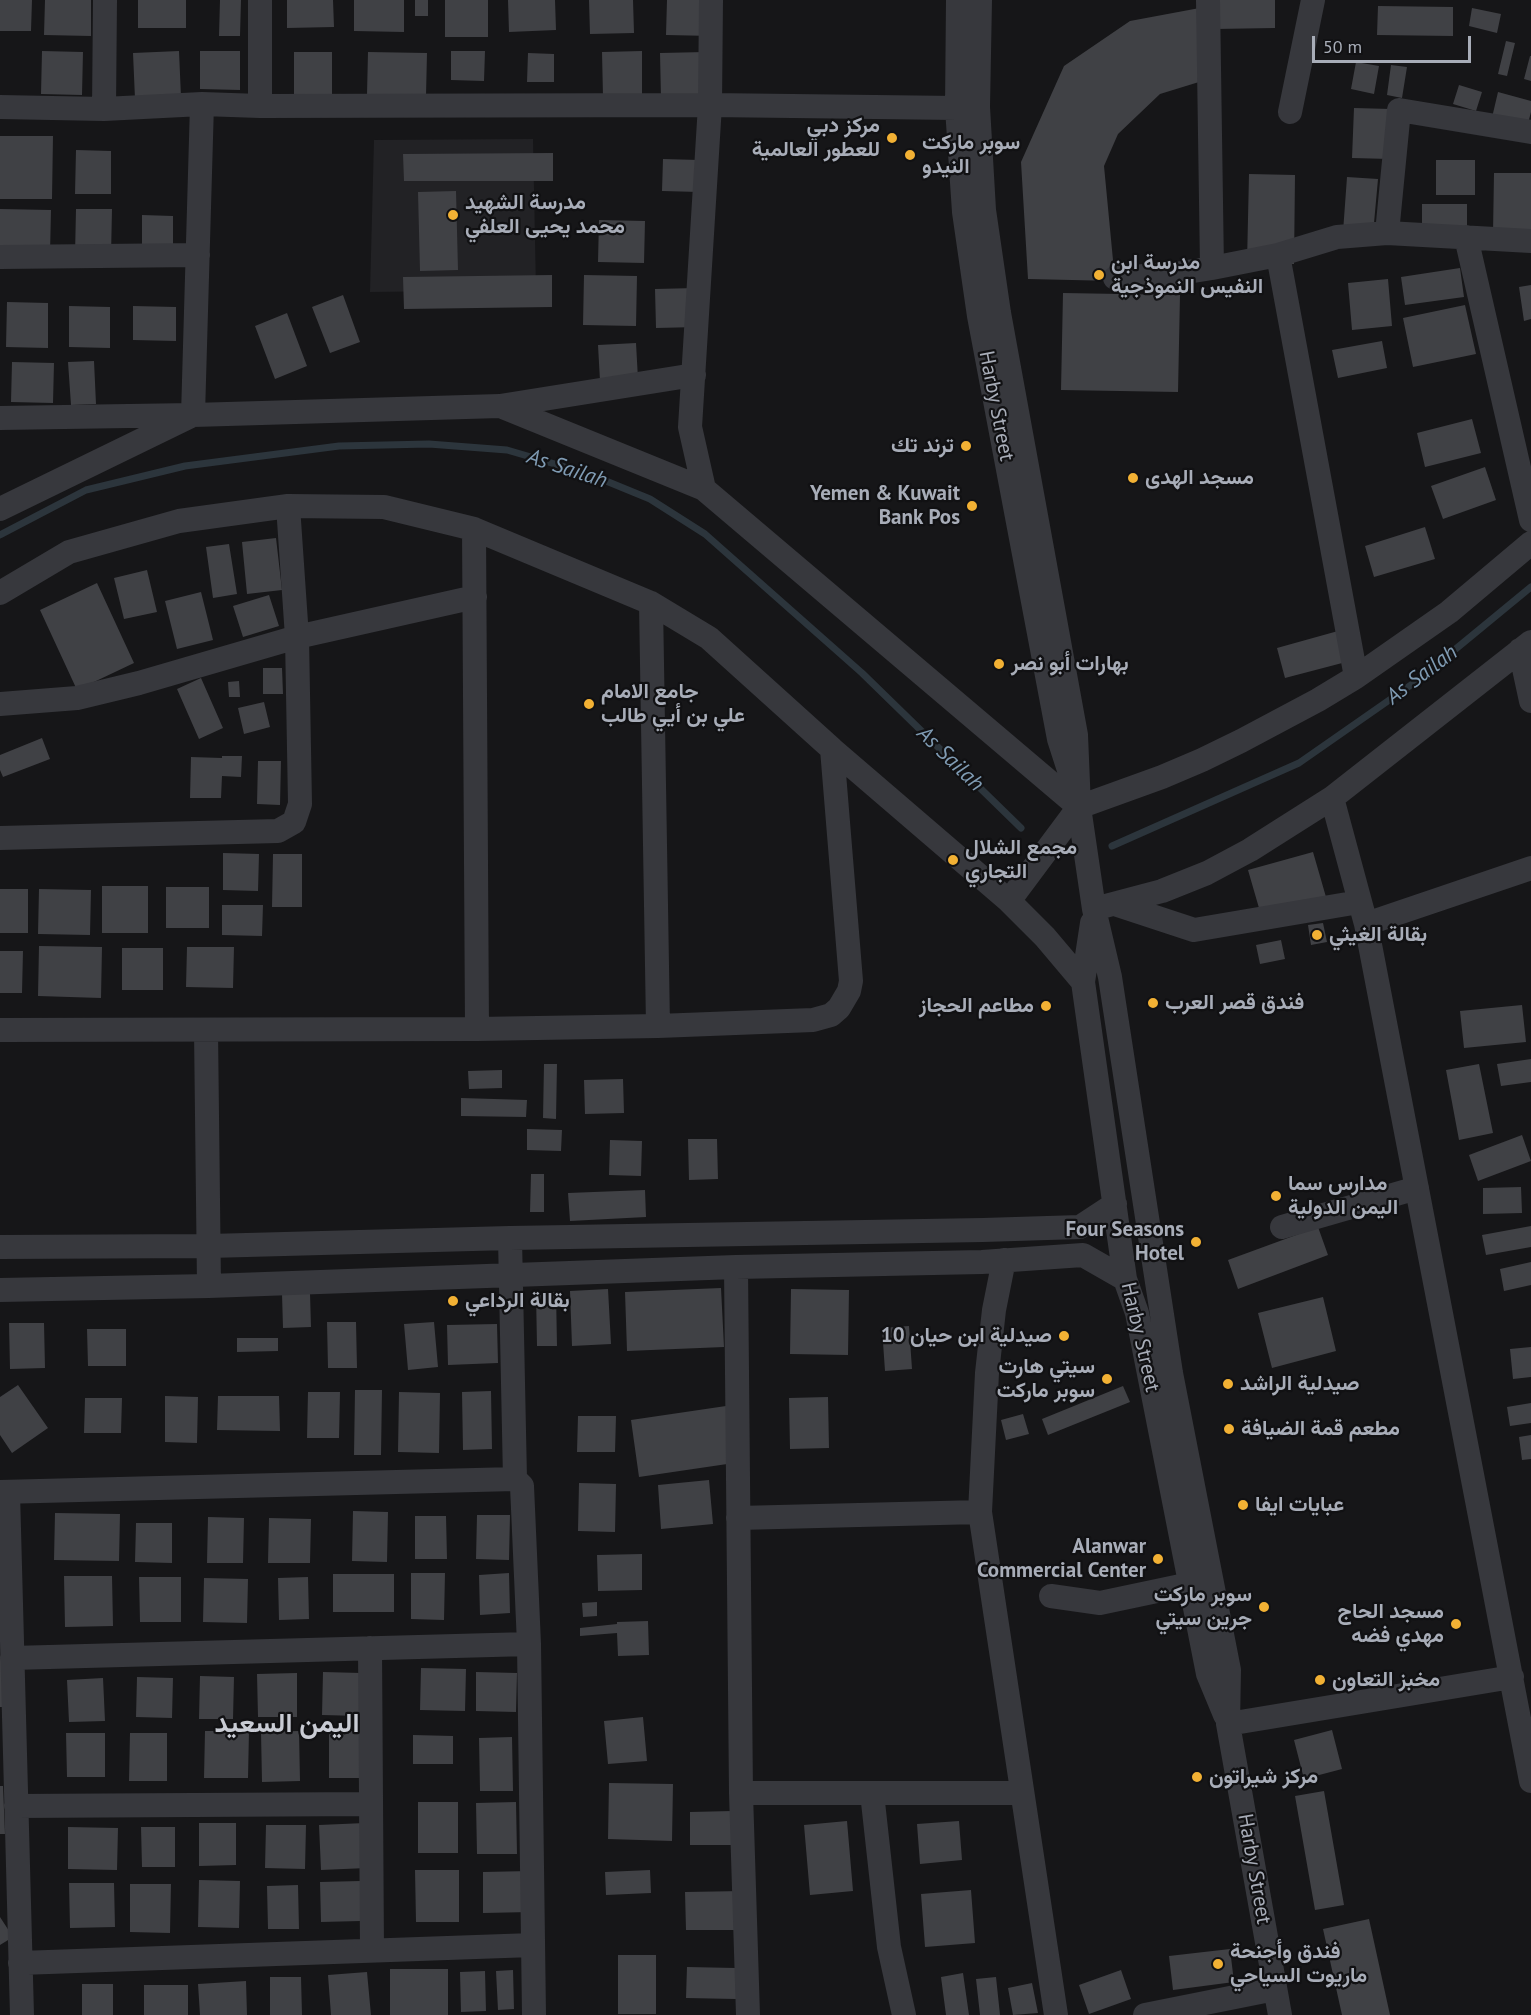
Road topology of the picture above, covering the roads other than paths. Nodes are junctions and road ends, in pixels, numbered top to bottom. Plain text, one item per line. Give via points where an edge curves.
1 (105, 0) edge
2 (260, 0) edge
3 (711, 0) edge
4 (958, 0) edge
5 (980, 0) edge
6 (1208, 0) edge
7 (1312, 0) edge
8 (202, 104) junction
9 (710, 105) junction
10 (260, 106) junction
11 (0, 107) edge
12 (957, 108) junction
13 (104, 109) junction
14 (1290, 112) dead end
15 (1531, 132) edge
16 (1387, 233) junction
17 (1466, 237) junction
18 (1531, 241) edge
19 (198, 255) junction
20 (1278, 255) junction
21 (0, 257) edge
22 (1212, 268) junction
23 (1115, 278) dead end
24 (694, 375) junction
25 (500, 406) junction
26 (193, 415) junction
27 (0, 418) edge
28 (704, 489) junction
29 (288, 506) junction
30 (0, 509) edge
31 (1531, 520) edge
32 (474, 529) junction
33 (1531, 543) edge
34 (0, 593) edge
35 (475, 597) junction
36 (651, 603) junction
37 (297, 637) junction
38 (1526, 646) edge
39 (1356, 677) junction
40 (1531, 701) edge
41 (0, 704) edge
42 (832, 749) junction
43 (1332, 798) junction
44 (1079, 807) junction
45 (0, 838) edge
46 (1531, 868) edge
47 (1009, 901) junction
48 (1105, 906) junction
49 (1363, 913) junction
50 (1083, 982) junction
51 (658, 1026) junction
52 (477, 1029) junction
53 (0, 1030) edge
54 (206, 1030) junction
55 (1417, 1188) junction
56 (1114, 1204) junction
57 (1080, 1227) junction
58 (1282, 1227) dead end
59 (510, 1238) junction
60 (209, 1246) junction
61 (0, 1247) edge
62 (1083, 1255) junction
63 (1004, 1260) junction
64 (736, 1267) junction
65 (511, 1276) junction
66 (1125, 1279) junction
67 (209, 1286) junction
68 (0, 1290) edge
69 (515, 1479) junction
70 (4, 1492) edge
71 (980, 1512) junction
72 (738, 1518) junction
73 (1190, 1584) junction
74 (1051, 1596) dead end
75 (529, 1644) junction
76 (370, 1648) junction
77 (12, 1658) junction
78 (1512, 1677) junction
79 (1228, 1724) junction
80 (1531, 1781) edge
81 (872, 1793) junction
82 (1022, 1793) junction
83 (741, 1794) junction
84 (371, 1804) junction
85 (16, 1806) junction
86 (533, 1945) junction
87 (372, 1950) junction
88 (20, 1963) junction
89 (1275, 1989) junction
90 (22, 2015) edge
91 (534, 2015) edge
92 (748, 2015) edge
93 (904, 2015) edge
94 (1056, 2015) edge
95 (1145, 2015) edge
96 (1280, 2015) edge

1 - 13 street
2 - 10 street
3 - 9 street
4 - 12 street, Harby Street
5 - 44 street, Harby Street via 978,107 984,210 999,313 1077,735
6 - 22 street
7 - 14 street
8 - 10 street
8 - 13 street
8 - 19 street
9 - 10 street
9 - 12 street
9 - 24 street
11 - 13 street
12 - 44 street, Harby Street via 963,212 979,316 1059,739
15 - 16 street via 1399,110
16 - 17 street
16 - 20 street via 1337,237
17 - 18 street
17 - 31 street
19 - 21 street
19 - 26 street
20 - 22 street
20 - 39 street
22 - 23 street
24 - 25 street
24 - 28 street via 690,427
25 - 26 street
25 - 28 street
26 - 27 street
26 - 30 street
28 - 44 street
29 - 32 street via 384,507
29 - 34 street via 179,521 69,552
29 - 37 street
32 - 35 street
32 - 36 street
33 - 39 street via 1449,612
35 - 37 street
35 - 52 street
36 - 42 street via 709,638
36 - 51 street
37 - 41 street via 77,698
37 - 45 street via 300,804 294,822 278,831
38 - 40 street
38 - 43 street
39 - 44 street via 1241,741 1161,777
42 - 47 street
42 - 51 street via 851,981 839,1008 831,1015 813,1020
43 - 48 street via 1207,873 1162,891
43 - 49 street
44 - 47 street
44 - 48 street, Harby Street
46 - 49 street
47 - 50 street
48 - 49 street via 1194,930
48 - 50 street, Harby Street
48 - 79 street, Harby Street via 1110,978 1171,1373 1229,1670
49 - 55 street
50 - 56 street, Harby Street
51 - 52 street
52 - 54 street
53 - 54 street
54 - 60 street
55 - 58 street
55 - 78 street
56 - 57 street
56 - 66 street, Harby Street
57 - 59 street
57 - 62 street via 1087,1236 1088,1250
59 - 60 street
59 - 65 street
60 - 61 street
60 - 67 street
62 - 63 street
62 - 66 street
63 - 64 street
63 - 71 street via 987,1373
64 - 65 street
64 - 72 street
65 - 67 street
65 - 69 street
66 - 73 street, Harby Street via 1137,1313
67 - 68 street
69 - 70 street
69 - 75 street via 522,1486
70 - 77 street
71 - 72 street
71 - 82 street
72 - 83 street
73 - 74 street via 1101,1604
73 - 79 street, Harby Street via 1208,1674
75 - 76 street
75 - 86 street
76 - 77 street
76 - 84 street
77 - 85 street
78 - 79 street
78 - 80 street
79 - 89 street, Harby Street
81 - 82 street
81 - 83 street
81 - 93 street via 889,1947
82 - 94 street
83 - 92 street
84 - 85 street
84 - 87 street
85 - 88 street
86 - 87 street
86 - 91 street
87 - 88 street
88 - 90 street
89 - 95 street
89 - 96 street, Harby Street

